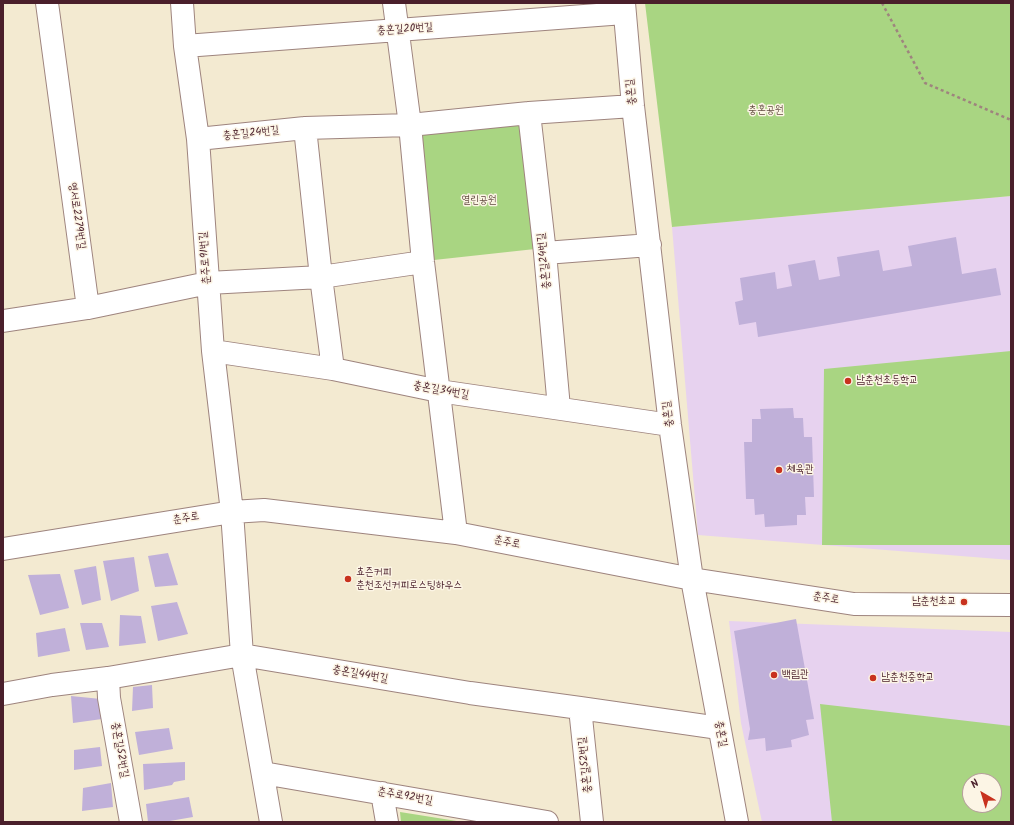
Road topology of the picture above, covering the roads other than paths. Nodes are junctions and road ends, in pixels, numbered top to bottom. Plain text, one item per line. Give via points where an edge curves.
1 (47, 3) edge
2 (182, 3) edge
3 (394, 3) edge
4 (624, 8) edge
5 (397, 30) junction
6 (185, 46) junction
7 (633, 106) junction
8 (529, 114) junction
9 (410, 125) junction
10 (305, 128) junction
11 (198, 139) junction
12 (650, 245) junction
13 (544, 253) junction
14 (423, 262) junction
15 (321, 277) junction
16 (208, 283) junction
17 (88, 308) junction
18 (3, 321) edge
19 (213, 351) junction
20 (333, 369) junction
21 (439, 391) junction
22 (559, 408) junction
23 (670, 425) junction
24 (232, 512) junction
25 (456, 533) junction
26 (3, 549) edge
27 (692, 579) junction
28 (1011, 605) edge
29 (242, 655) junction
30 (108, 678) junction
31 (3, 694) edge
32 (580, 708) junction
33 (719, 728) junction
34 (263, 773) junction
35 (382, 793) junction
36 (131, 822) edge
37 (271, 822) edge
38 (387, 822) edge
39 (547, 822) edge
40 (592, 822) edge
41 (737, 822) edge

1 - 17 street, 영서로2279번길
2 - 6 street, 춘주로91번길
3 - 5 street
4 - 5 street, 충혼길20번길
4 - 7 street, 충혼길
5 - 6 street, 충혼길20번길
5 - 9 street
6 - 11 street, 춘주로91번길
7 - 8 street, 충혼길24번길
7 - 12 street, 충혼길
8 - 9 street, 충혼길24번길
8 - 13 street, 충혼길24번길
9 - 10 street, 충혼길24번길
9 - 14 street
10 - 11 street, 충혼길24번길
10 - 15 street
11 - 16 street, 춘주로91번길
12 - 13 street
12 - 23 street, 충혼길
13 - 22 street, 충혼길24번길
14 - 15 street
14 - 21 street
15 - 16 street
15 - 20 street
16 - 17 street
16 - 19 street, 춘주로91번길
17 - 18 street
19 - 20 street, 충혼길34번길
19 - 24 street, 춘주로91번길
20 - 21 street, 충혼길34번길
21 - 22 street, 충혼길34번길
21 - 25 street
22 - 23 street, 충혼길34번길
23 - 27 street, 충혼길
24 - 25 street, 춘주로 via 264,510
24 - 26 street, 춘주로
24 - 29 street
25 - 27 street, 춘주로
27 - 28 street, 춘주로 via 854,604
27 - 33 street, 충혼길
29 - 30 street, 충혼길44번길
29 - 32 street, 충혼길44번길 via 470,693
29 - 34 street
30 - 31 street, 충혼길44번길
30 - 36 street, 충혼길52번길 via 109,698
32 - 33 street, 충혼길44번길
32 - 40 street, 충혼길52번길
33 - 41 street, 충혼길
34 - 35 street, 춘주로92번길
34 - 37 street
35 - 38 street
35 - 39 street, 춘주로92번길

